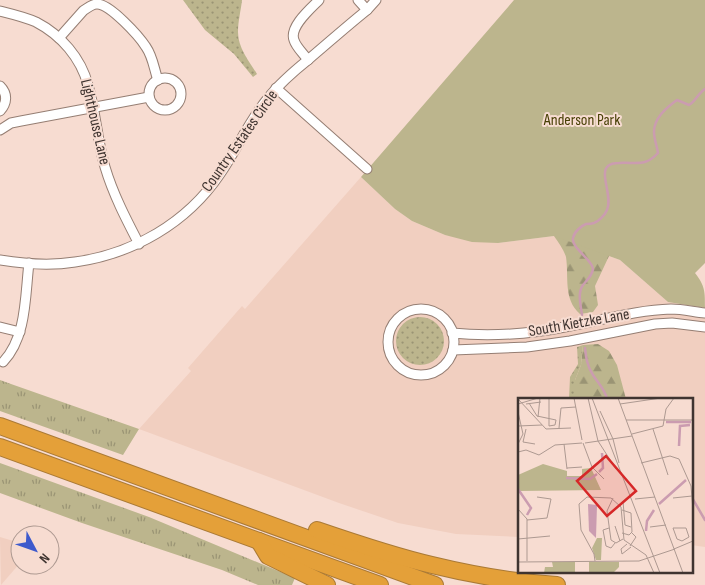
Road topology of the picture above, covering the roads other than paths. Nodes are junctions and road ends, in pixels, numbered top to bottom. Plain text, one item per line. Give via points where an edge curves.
1 (319, 0) edge
2 (358, 0) edge
3 (376, 0) edge
4 (366, 10) junction
5 (0, 11) edge
6 (59, 38) junction
7 (308, 60) junction
8 (158, 80) junction
9 (0, 86) edge
10 (276, 88) junction
11 (149, 97) junction
12 (93, 107) junction
13 (0, 111) edge
14 (0, 117) edge
15 (3, 128) edge
16 (366, 169) dead end
17 (139, 244) junction
18 (0, 260) edge
19 (29, 263) junction
20 (705, 313) edge
21 (0, 327) edge
22 (705, 327) edge
23 (20, 332) junction
24 (452, 333) junction
25 (453, 350) junction
26 (3, 362) dead end
27 (0, 426) edge
28 (0, 447) edge
29 (266, 523) junction
30 (259, 541) junction
31 (328, 585) edge
32 (380, 585) edge
33 (435, 585) edge
34 (557, 585) edge

1 - 7 street via 293,31 295,43
2 - 4 street
3 - 4 street, Country Estates Circle
4 - 7 street, Country Estates Circle
5 - 6 street, Lighthouse Lane via 36,22
6 - 8 street via 88,7 104,5 147,47
6 - 12 street, Lighthouse Lane via 83,70
7 - 10 street, Country Estates Circle
8 - 11 street via 152,84
8 - 11 street via 169,78 180,86 182,92 178,104 174,109 161,110 155,108
9 - 13 street via 6,100
10 - 16 street
10 - 17 street, Country Estates Circle via 207,191 177,220
11 - 12 street
12 - 15 street via 21,120
12 - 17 street, Lighthouse Lane via 109,180
14 - 15 street
17 - 19 street, Country Estates Circle via 75,262
18 - 19 street, Country Estates Circle
19 - 23 street
20 - 24 street, South Kietzke Lane via 657,310 528,333
21 - 23 street
22 - 25 street, South Kietzke Lane via 655,324 527,347
23 - 26 street via 15,346
24 - 25 street
24 - 25 street via 442,316 423,308 413,309 394,322 387,341 388,351 397,366 416,375 434,372 445,364
27 - 29 highway
28 - 30 highway
29 - 33 highway
29 - 34 highway via 307,527 431,565 478,575
30 - 31 highway via 268,556
30 - 32 highway

